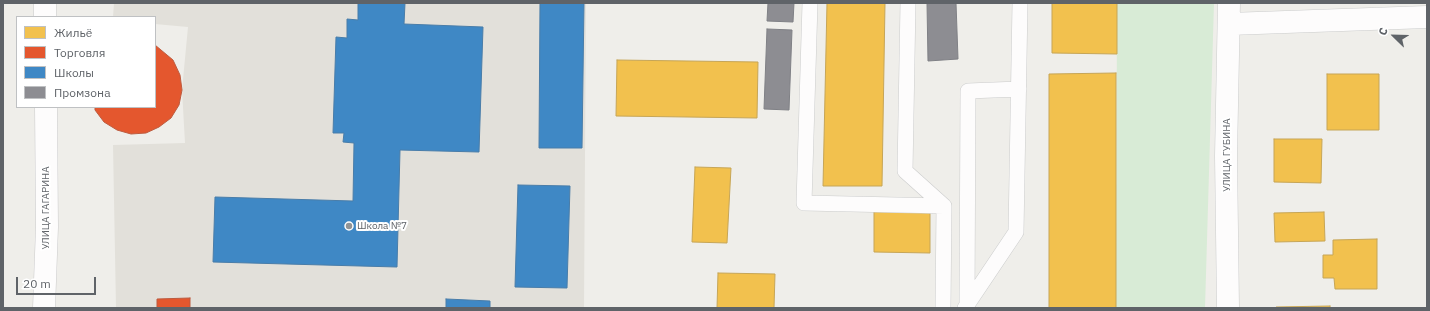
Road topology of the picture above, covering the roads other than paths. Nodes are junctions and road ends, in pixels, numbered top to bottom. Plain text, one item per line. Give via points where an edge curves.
1 (45, 3) edge
2 (810, 3) edge
3 (908, 3) edge
4 (1020, 3) edge
5 (1229, 13) edge
6 (45, 16) edge
7 (1427, 17) edge
8 (1019, 89) junction
9 (46, 108) edge
10 (944, 206) junction
11 (966, 307) edge
12 (44, 308) edge
13 (943, 308) edge
14 (1228, 308) edge

1 - 6 street
2 - 10 lane via 804,203
3 - 10 lane via 905,171
4 - 8 lane
5 - 7 street
5 - 14 street, УЛИЦА ГУБИНА via 1226,156
8 - 11 lane via 1016,232
8 - 11 lane via 968,91
9 - 12 street, УЛИЦА ГАГАРИНА via 47,227
10 - 13 lane

